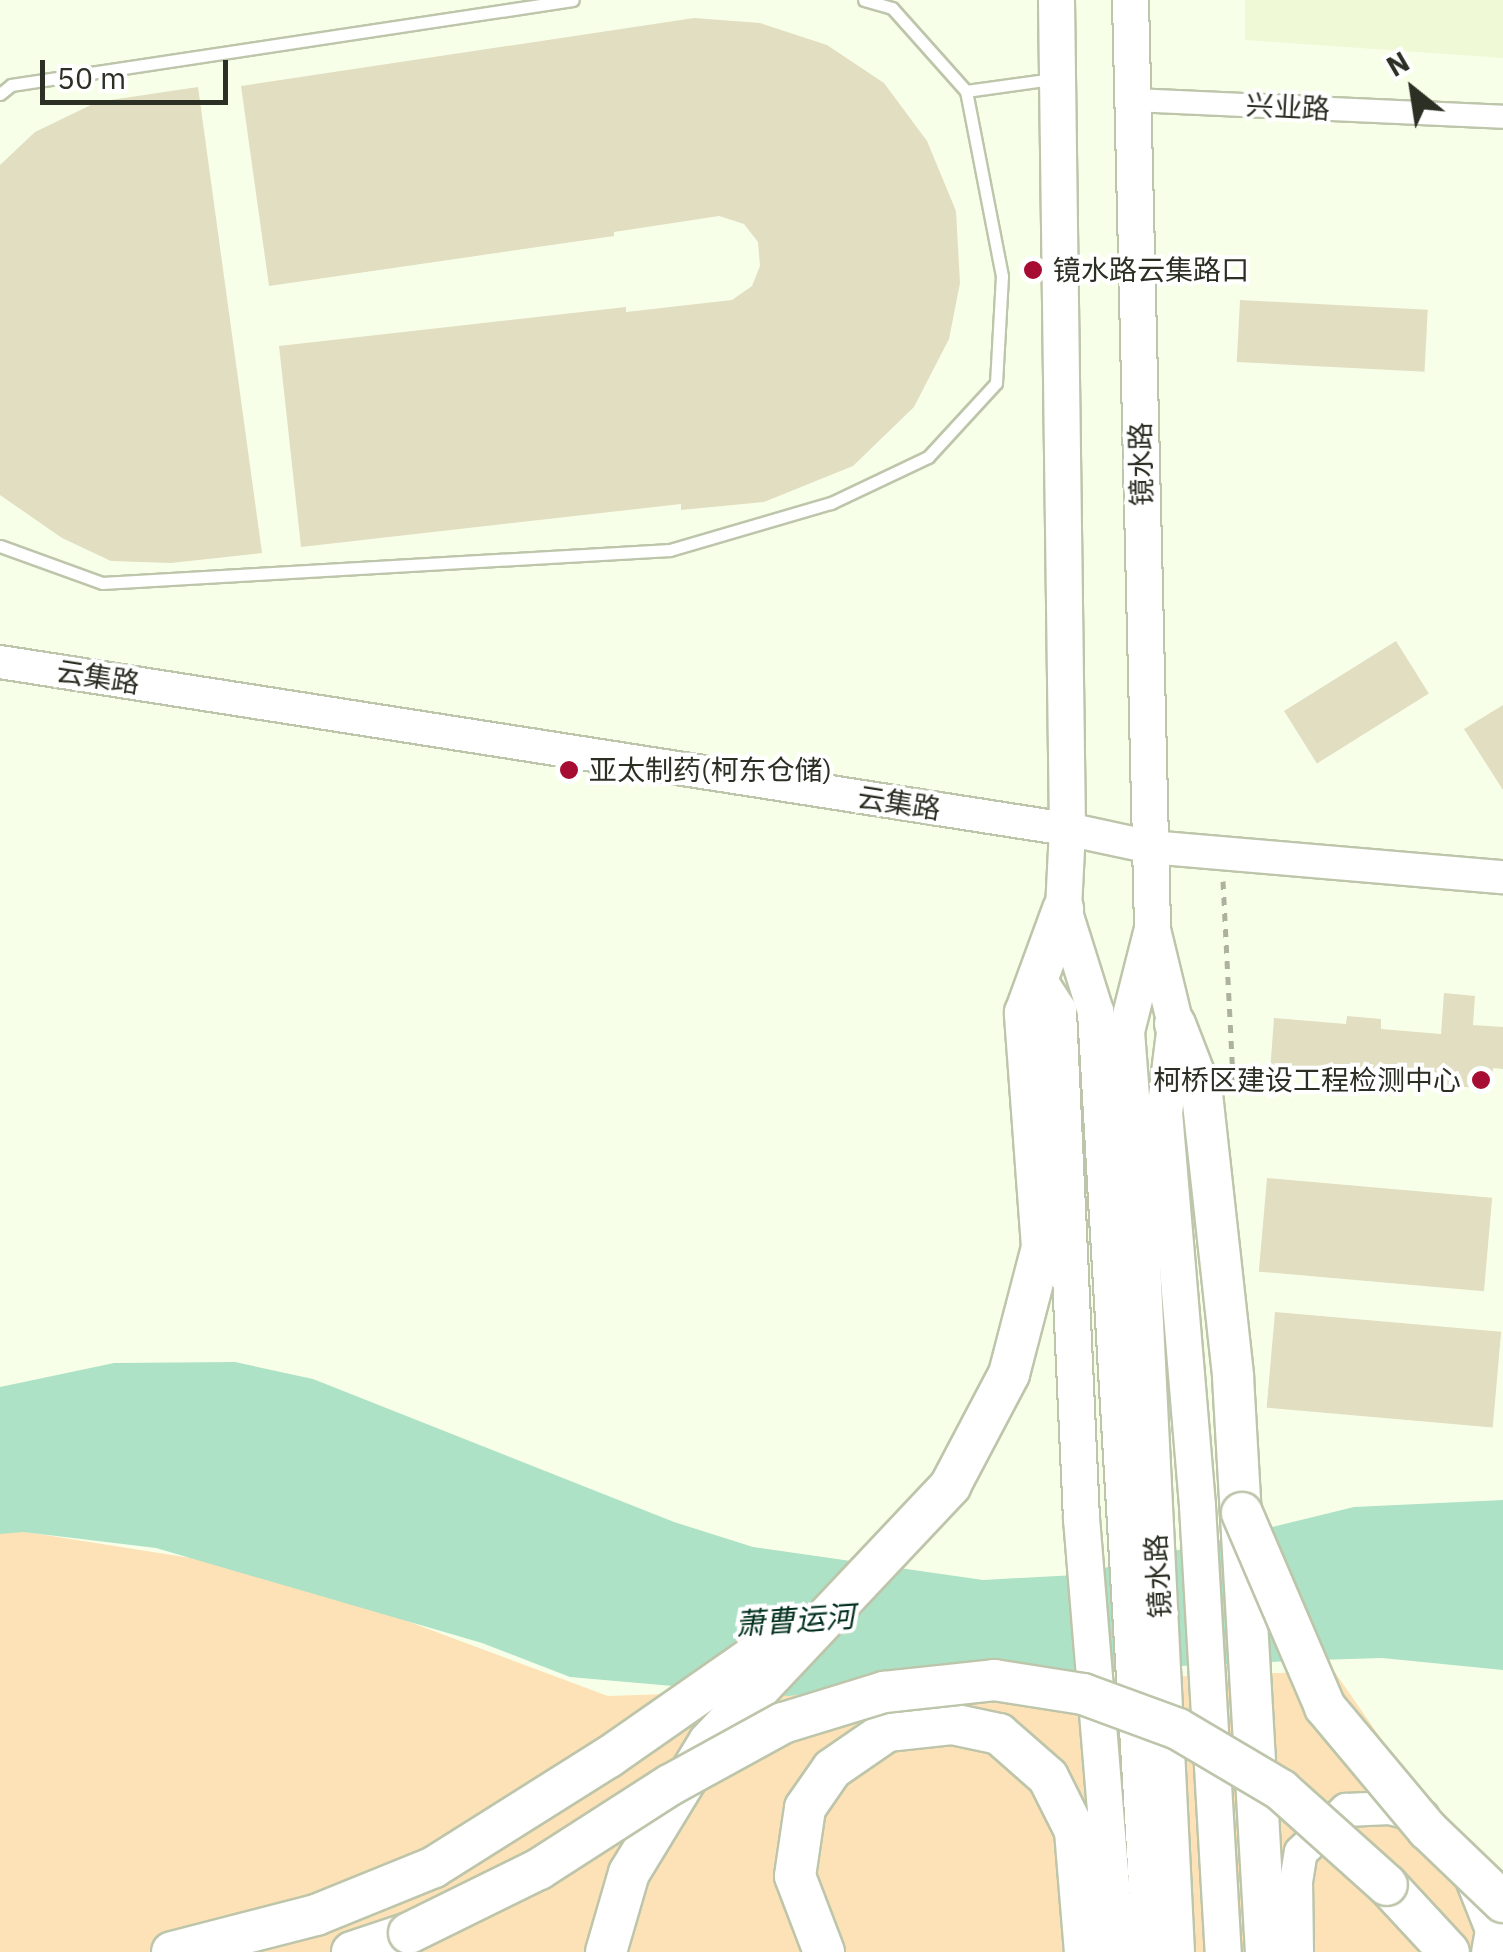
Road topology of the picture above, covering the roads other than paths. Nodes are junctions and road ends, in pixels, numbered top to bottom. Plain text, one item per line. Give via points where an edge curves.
1 (572, 0) edge
2 (864, 0) edge
3 (1056, 0) edge
4 (1130, 0) edge
5 (1057, 79) junction
6 (966, 92) junction
7 (0, 94) edge
8 (1132, 100) junction
9 (1503, 117) edge
10 (0, 546) edge
11 (0, 662) edge
12 (1067, 829) junction
13 (1150, 846) junction
14 (1503, 877) edge
15 (1063, 909) junction
16 (1152, 929) junction
17 (1036, 976) junction
18 (1175, 1024) junction
19 (1124, 1201) junction
20 (1242, 1513) junction
21 (856, 1585) junction
22 (1503, 1902) edge
23 (172, 1952) edge
24 (352, 1952) edge
25 (606, 1952) edge
26 (824, 1952) edge
27 (1085, 1952) edge
28 (1117, 1952) edge
29 (1150, 1952) edge
30 (1176, 1952) edge
31 (1224, 1952) edge
32 (1266, 1952) edge
33 (1297, 1952) edge
34 (1449, 1952) edge
35 (1488, 1952) edge

1 - 7 lane via 11,85
2 - 6 lane via 892,8
3 - 5 main road
4 - 8 main road, 镜水路
5 - 6 lane
5 - 12 main road
6 - 10 lane via 1002,276 996,383 928,457 831,503 670,550 122,582 102,582
8 - 9 street, 兴业路
8 - 13 main road, 镜水路
11 - 12 street, 云集路
12 - 13 street, 云集路
12 - 15 main road
13 - 14 street, 云集路
13 - 16 main road, 镜水路
15 - 17 highway
15 - 19 main road via 1094,1011
16 - 18 main road
16 - 19 main road via 1126,1031
17 - 21 highway via 1025,1013 1042,1247 1009,1374 950,1486
17 - 28 main road via 1058,1010 1081,1518
18 - 20 highway via 1202,1094
18 - 31 main road via 1164,1112
19 - 29 main road
19 - 30 main road, 镜水路
20 - 22 highway, bridge via 1324,1706 1428,1830
20 - 32 highway, bridge
21 - 23 highway via 609,1757 434,1867 316,1915
21 - 25 highway, bridge via 708,1742 629,1873
24 - 34 highway, bridge via 409,1933 539,1869 670,1784 783,1724 884,1692 994,1680 1083,1694 1162,1723 1264,1780 1387,1885
26 - 27 highway via 795,1876 805,1808 832,1769 886,1731 952,1724 998,1734 1048,1776 1074,1830
33 - 35 street via 1301,1852 1346,1810 1390,1808 1432,1819 1474,1880 1492,1930

